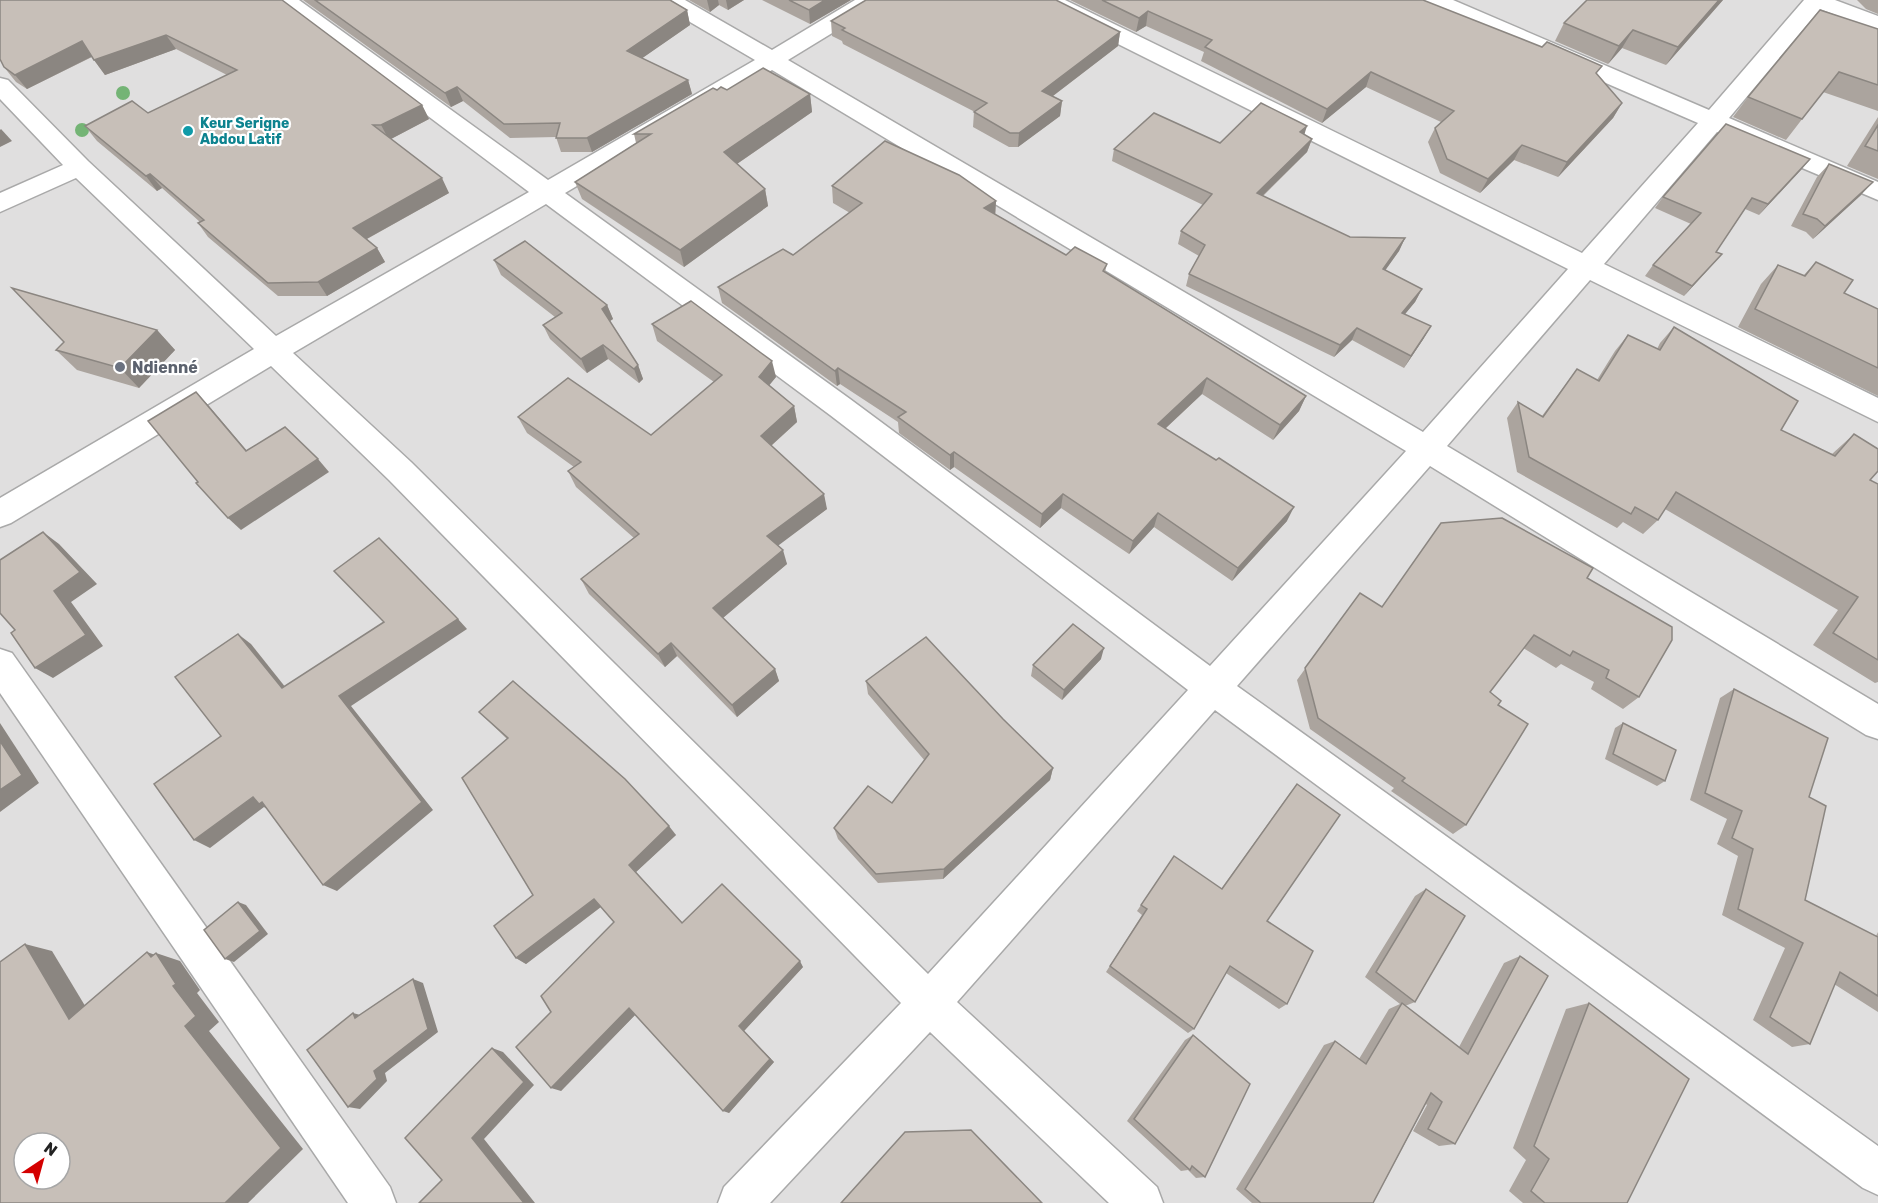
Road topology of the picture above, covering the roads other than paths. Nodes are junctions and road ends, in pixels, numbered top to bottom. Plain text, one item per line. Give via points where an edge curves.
1 (285, 0) edge
2 (669, 0) edge
3 (870, 0) edge
4 (1048, 0) edge
5 (1434, 0) edge
6 (1815, 0) edge
7 (1878, 24) edge
8 (773, 60) junction
9 (0, 85) edge
10 (1714, 120) junction
11 (79, 166) junction
12 (1878, 192) edge
13 (548, 193) junction
14 (0, 203) edge
15 (1586, 265) junction
16 (274, 351) junction
17 (1878, 411) edge
18 (1426, 447) junction
19 (0, 514) edge
20 (0, 664) edge
21 (1212, 688) junction
22 (1878, 723) edge
23 (930, 1003) junction
24 (1878, 1173) edge
25 (374, 1203) edge
26 (740, 1203) edge
27 (1141, 1203) edge

1 - 13 street
2 - 8 street
3 - 8 street
4 - 15 street
5 - 10 street
6 - 7 street
6 - 10 street
8 - 13 street
8 - 18 street
9 - 11 street
10 - 12 street
10 - 15 street
11 - 14 street
11 - 16 street
13 - 16 street
13 - 21 street via 840,406
15 - 17 street
15 - 18 street
16 - 19 street
16 - 23 street via 400,471
18 - 21 street
18 - 22 street
20 - 25 street
21 - 23 street
21 - 24 street
23 - 26 street
23 - 27 street

